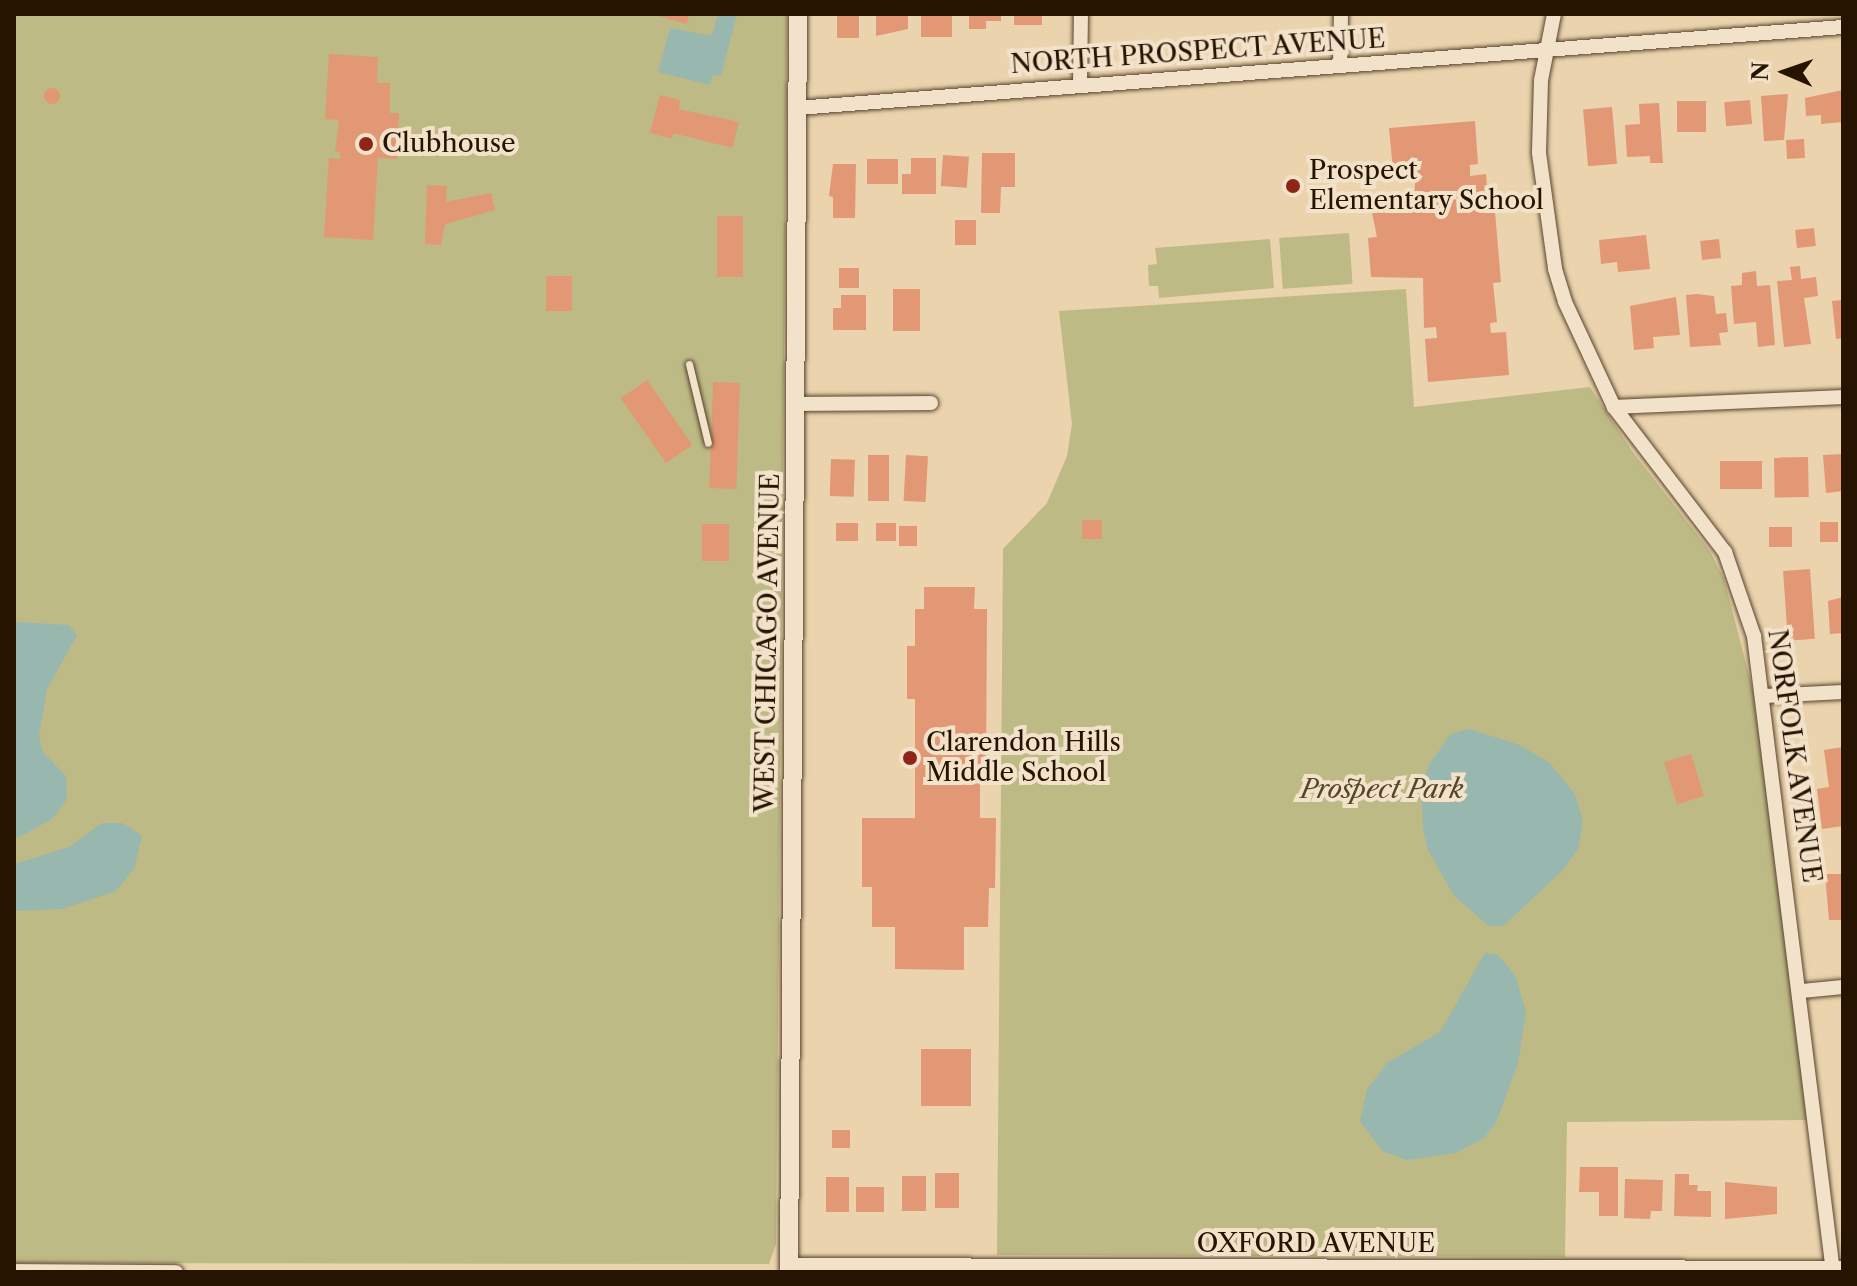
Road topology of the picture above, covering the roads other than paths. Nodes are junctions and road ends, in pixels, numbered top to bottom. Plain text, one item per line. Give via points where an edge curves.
1 (798, 14) edge
2 (1081, 14) edge
3 (1341, 14) edge
4 (1554, 14) edge
5 (1843, 27) edge
6 (1545, 50) junction
7 (1340, 66) junction
8 (1080, 83) junction
9 (797, 108) junction
10 (689, 364) dead end
11 (1843, 397) edge
12 (931, 403) dead end
13 (796, 404) junction
14 (1614, 407) junction
15 (708, 443) dead end
16 (1843, 692) edge
17 (1765, 696) junction
18 (1843, 987) edge
19 (1802, 991) junction
20 (789, 1269) edge
21 (1836, 1269) edge
22 (14, 1271) edge
23 (176, 1272) edge

1 - 9 main road, WEST CHICAGO AVENUE
2 - 8 street
3 - 7 street
4 - 6 street, NORFOLK AVENUE
5 - 6 street, NORTH PROSPECT AVENUE
6 - 7 street, NORTH PROSPECT AVENUE
6 - 14 street, NORFOLK AVENUE via 1539,153 1555,269 1579,338
7 - 8 street, NORTH PROSPECT AVENUE
8 - 9 street, NORTH PROSPECT AVENUE
9 - 13 main road, WEST CHICAGO AVENUE
10 - 15 lane
11 - 14 street
12 - 13 street
13 - 20 main road, WEST CHICAGO AVENUE
14 - 17 street, NORFOLK AVENUE via 1725,552 1746,604
16 - 17 street
17 - 19 street, NORFOLK AVENUE
18 - 19 street
19 - 21 street, NORFOLK AVENUE
20 - 21 street, OXFORD AVENUE
22 - 23 street

